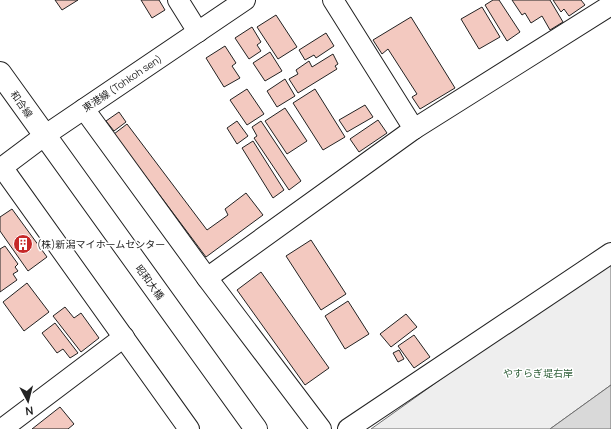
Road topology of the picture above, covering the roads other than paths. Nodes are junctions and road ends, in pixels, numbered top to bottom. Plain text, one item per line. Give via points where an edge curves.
1 (178, 0) edge
2 (245, 0) edge
3 (333, 0) edge
4 (611, 5) edge
5 (198, 32) junction
6 (0, 73) edge
7 (84, 109) junction
8 (414, 129) junction
9 (44, 136) junction
10 (1, 168) edge
11 (611, 253) edge
12 (207, 278) junction
13 (124, 337) junction
14 (2, 429) edge
15 (189, 429) edge
16 (256, 429) edge
17 (321, 429) edge
18 (348, 429) edge

1 - 5 street
2 - 5 street, 東港線 (Tohkoh sen)
3 - 8 street
4 - 8 street
5 - 7 street, 東港線 (Tohkoh sen)
6 - 9 main road, 和合線
7 - 9 street, 東港線 (Tohkoh sen)
7 - 12 street
8 - 12 street
9 - 10 street, 東港線 (Tohkoh sen)
9 - 16 main road, 昭和大橋
10 - 13 street
11 - 18 street
12 - 17 street
13 - 14 street
13 - 15 street

